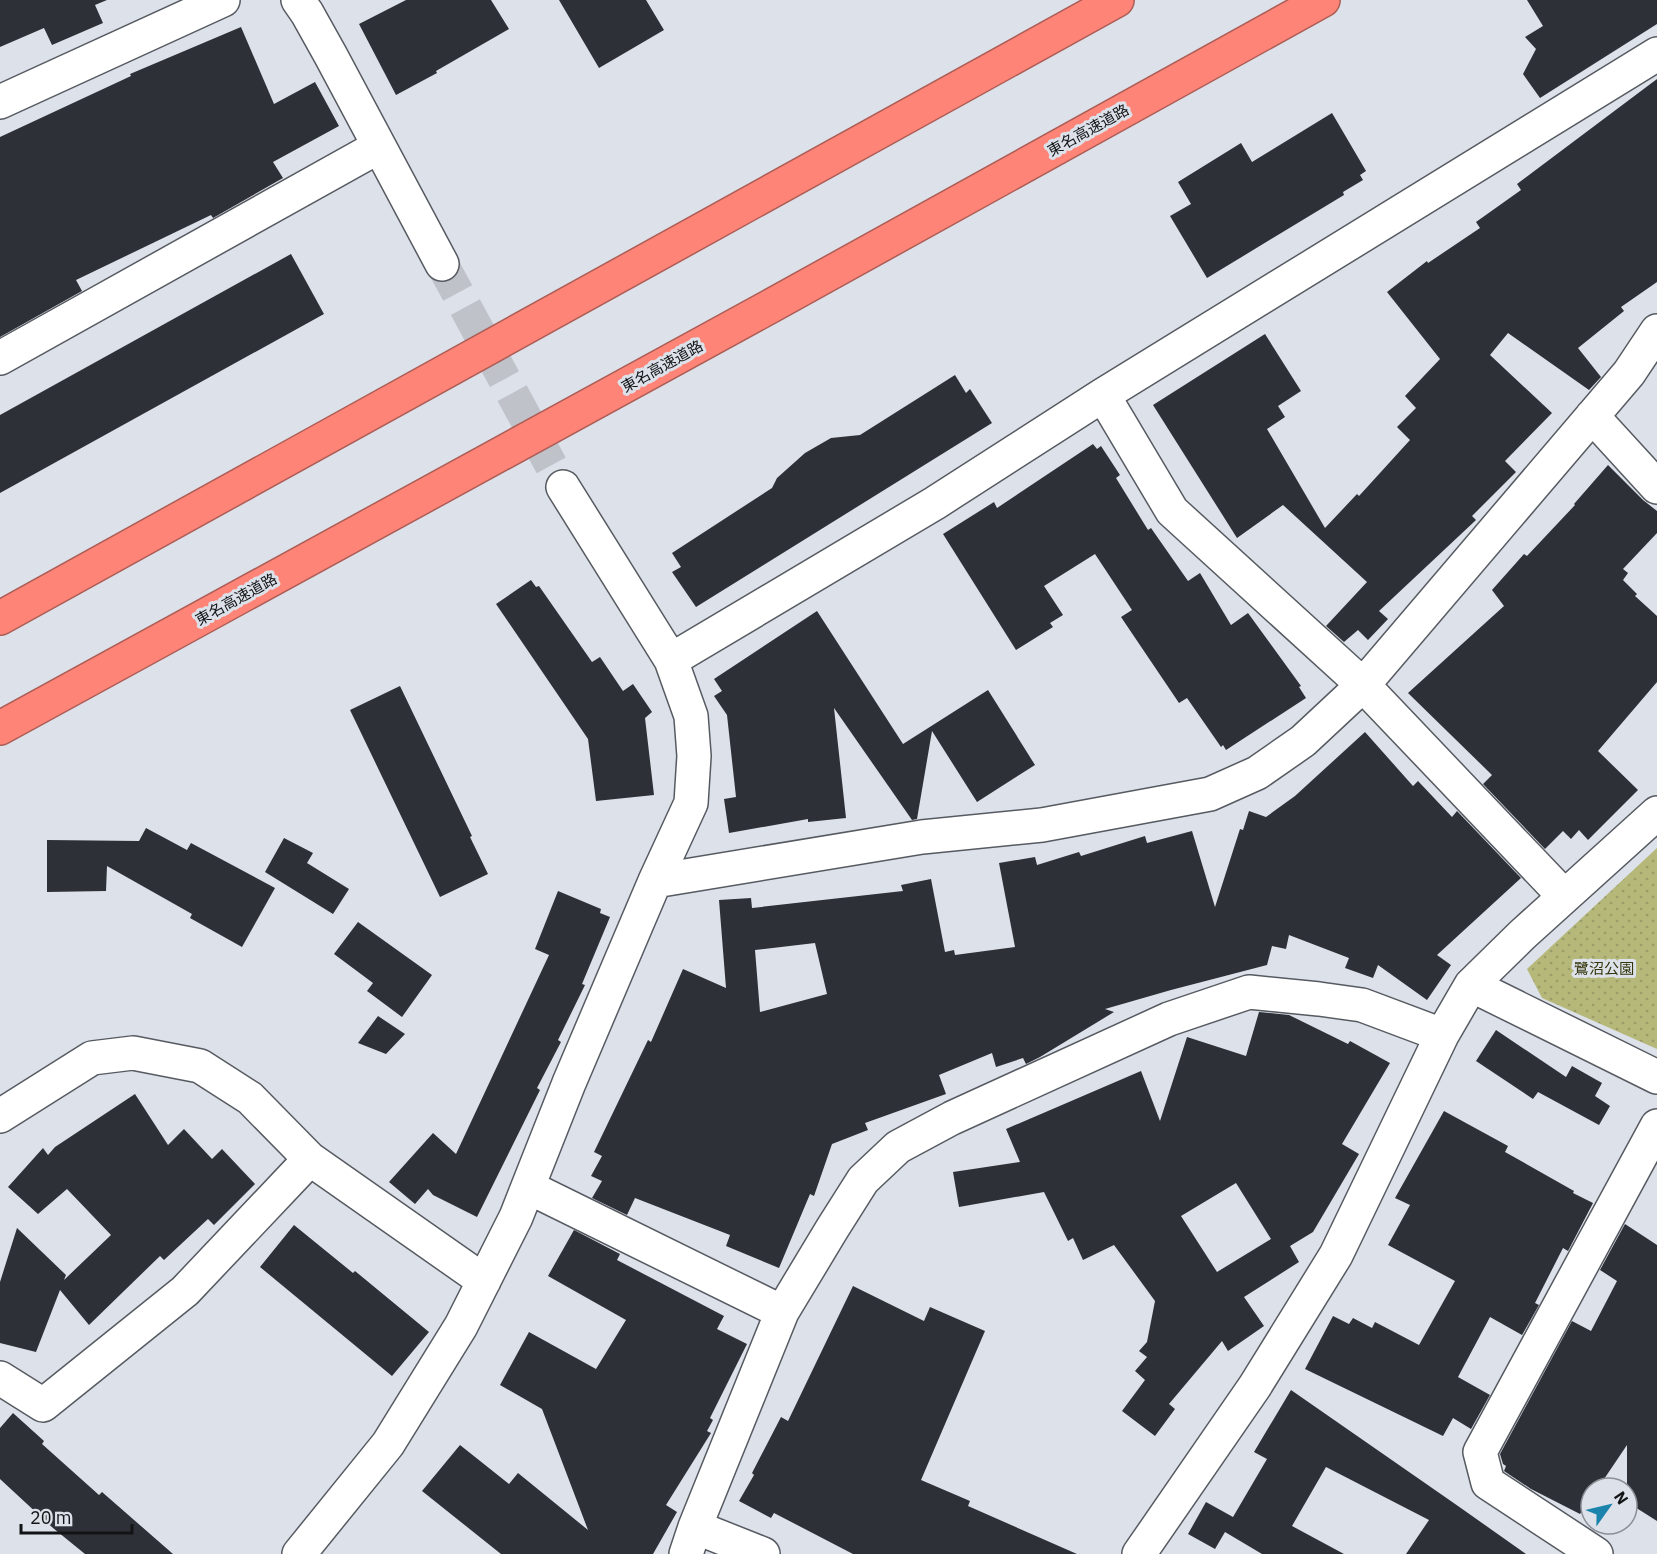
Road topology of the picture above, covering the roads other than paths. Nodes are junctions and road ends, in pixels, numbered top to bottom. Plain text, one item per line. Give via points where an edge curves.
1 (222, 0) edge
2 (1117, 0) edge
3 (1323, 0) edge
4 (302, 7) edge
5 (1657, 54) edge
6 (0, 102) edge
7 (378, 147) junction
8 (442, 264) tunnel mouth
9 (1657, 331) edge
10 (0, 358) edge
11 (1103, 395) junction
12 (1592, 416) junction
13 (563, 487) tunnel mouth
14 (1657, 488) edge
15 (0, 618) edge
16 (671, 660) junction
17 (1363, 685) junction
18 (0, 728) edge
19 (1657, 813) edge
20 (656, 881) junction
21 (1564, 896) junction
22 (1471, 984) junction
23 (1442, 1035) junction
24 (1657, 1077) edge
25 (0, 1116) edge
26 (1657, 1125) edge
27 (310, 1159) junction
28 (528, 1187) junction
29 (483, 1281) junction
30 (782, 1312) junction
31 (0, 1378) edge
32 (691, 1541) edge
33 (299, 1554) edge
34 (763, 1554) edge
35 (1139, 1554) edge
36 (1596, 1554) edge

1 - 6 street
2 - 15 highway
3 - 18 highway, 東名高速道路
4 - 7 street
5 - 11 street
7 - 8 street
7 - 10 street
9 - 12 street via 1629,373
11 - 16 street via 935,503
11 - 17 street via 1172,511
12 - 14 street
12 - 17 street
13 - 16 street
16 - 20 street via 690,716 694,756 691,803
17 - 20 street via 1303,741 1257,773 1210,794 1042,825 922,837
17 - 21 street
19 - 21 street
20 - 28 street
21 - 22 street
22 - 23 street
22 - 24 street
23 - 30 street via 1362,1005 1248,992 1169,1019 952,1118 898,1147 863,1180
23 - 35 street via 1336,1255 1255,1386
25 - 27 street via 92,1058 133,1053 200,1066 250,1098
26 - 36 street via 1479,1452 1488,1483
27 - 29 street
27 - 31 street via 185,1291 43,1405
28 - 29 street
28 - 30 street
29 - 33 street via 388,1444
30 - 32 street
32 - 34 street

